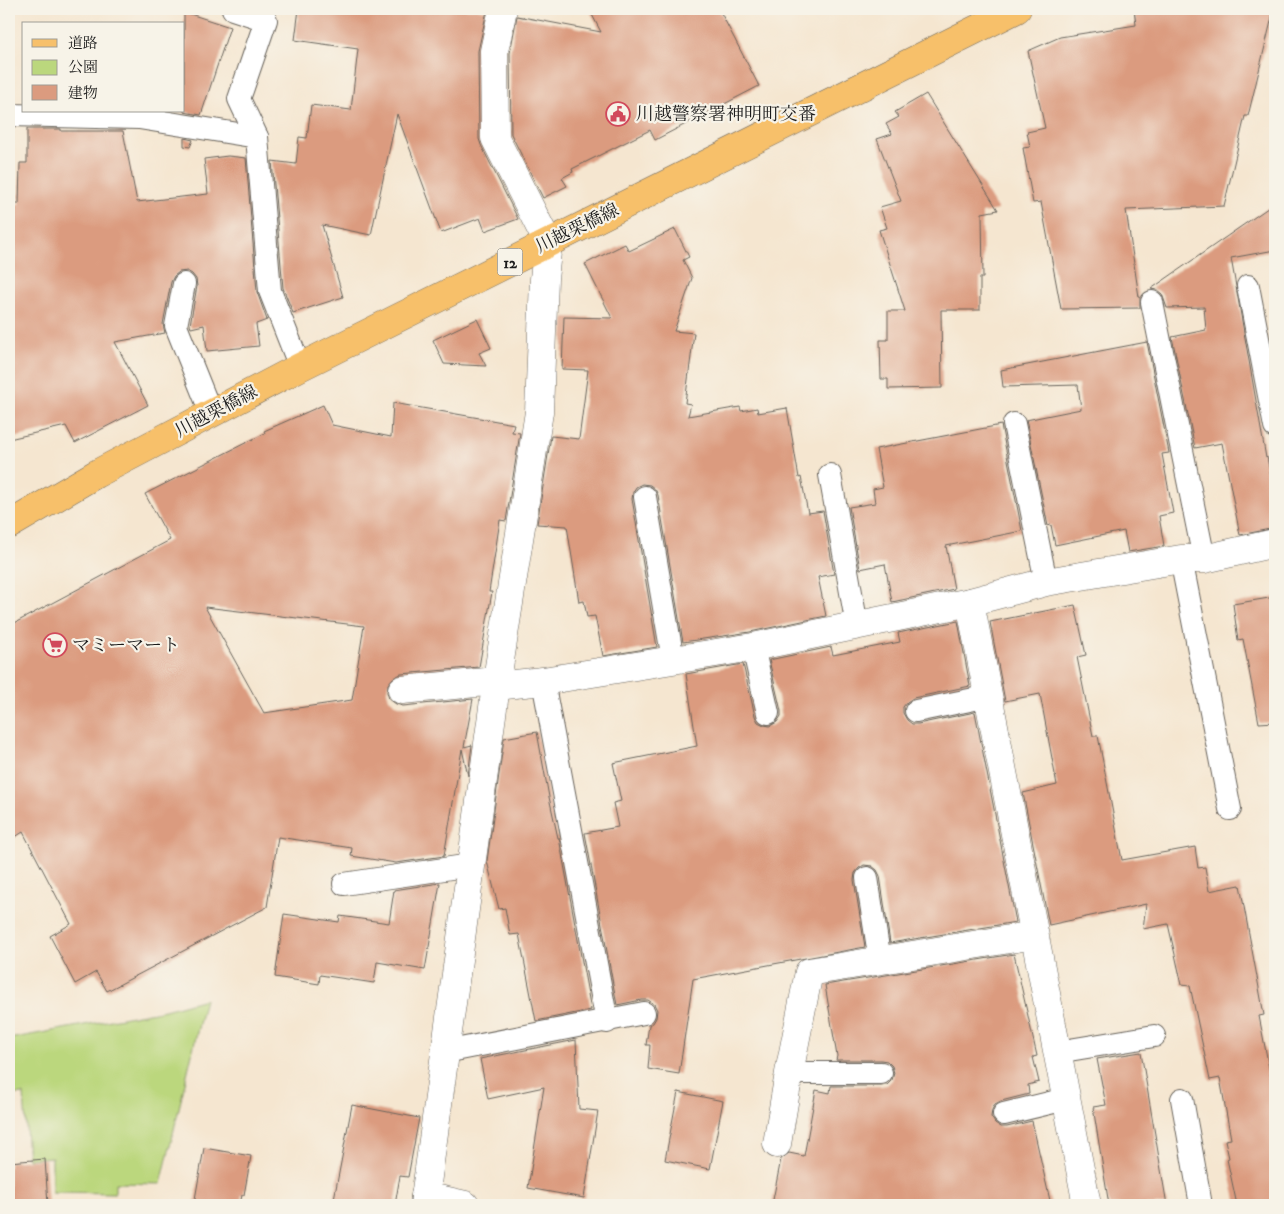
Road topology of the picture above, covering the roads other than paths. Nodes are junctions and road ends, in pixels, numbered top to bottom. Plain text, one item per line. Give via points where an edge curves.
1 (233, 9) edge
2 (503, 9) edge
3 (1017, 9) edge
4 (9, 114) edge
5 (257, 137) junction
6 (548, 243) junction
7 (184, 284) dead end
8 (1248, 286) dead end
9 (1152, 302) dead end
10 (300, 367) junction
11 (211, 413) junction
12 (1014, 424) dead end
13 (1275, 427) edge
14 (830, 475) dead end
15 (646, 498) dead end
16 (9, 525) edge
17 (1275, 543) edge
18 (1193, 559) junction
19 (1046, 582) junction
20 (970, 602) junction
21 (857, 626) junction
22 (753, 647) junction
23 (673, 660) junction
24 (543, 681) junction
25 (496, 683) junction
26 (402, 690) dead end
27 (989, 696) junction
28 (916, 711) dead end
29 (768, 713) dead end
30 (1230, 809) dead end
31 (471, 865) junction
32 (867, 878) dead end
33 (344, 884) dead end
34 (1034, 935) junction
35 (880, 961) junction
36 (644, 1013) dead end
37 (607, 1022) junction
38 (1154, 1036) dead end
39 (446, 1052) junction
40 (1057, 1052) junction
41 (789, 1073) junction
42 (881, 1073) dead end
43 (1066, 1099) junction
44 (1182, 1099) dead end
45 (1004, 1114) dead end
46 (777, 1144) dead end
47 (424, 1201) edge
48 (464, 1205) edge
49 (1086, 1205) edge
50 (1201, 1205) edge

1 - 5 lane via 266,20 239,99
2 - 6 street via 494,51 495,138
3 - 6 main road, 川越栗橋線 / 12
4 - 5 lane via 139,118
5 - 10 lane via 270,290
6 - 10 main road, 川越栗橋線 / 12
6 - 25 street via 539,412
7 - 11 lane via 176,326
8 - 13 lane
9 - 18 lane
10 - 11 main road, 川越栗橋線 / 12
11 - 16 main road, 川越栗橋線 / 12
12 - 19 lane
14 - 21 lane
15 - 23 lane
17 - 18 street
18 - 19 street
18 - 30 lane
19 - 20 street
20 - 21 street
20 - 27 street
21 - 22 street
22 - 23 street
22 - 29 lane
23 - 24 street
24 - 25 street
24 - 37 lane
25 - 26 street
25 - 31 street
27 - 28 lane
27 - 34 street
31 - 33 lane
31 - 39 street
32 - 35 lane
34 - 35 street
34 - 40 street
35 - 41 street via 809,972
36 - 37 lane
37 - 39 lane
38 - 40 lane
39 - 47 street
40 - 43 street
41 - 42 lane
41 - 46 street
43 - 45 lane
43 - 49 street
44 - 50 lane
47 - 48 street

